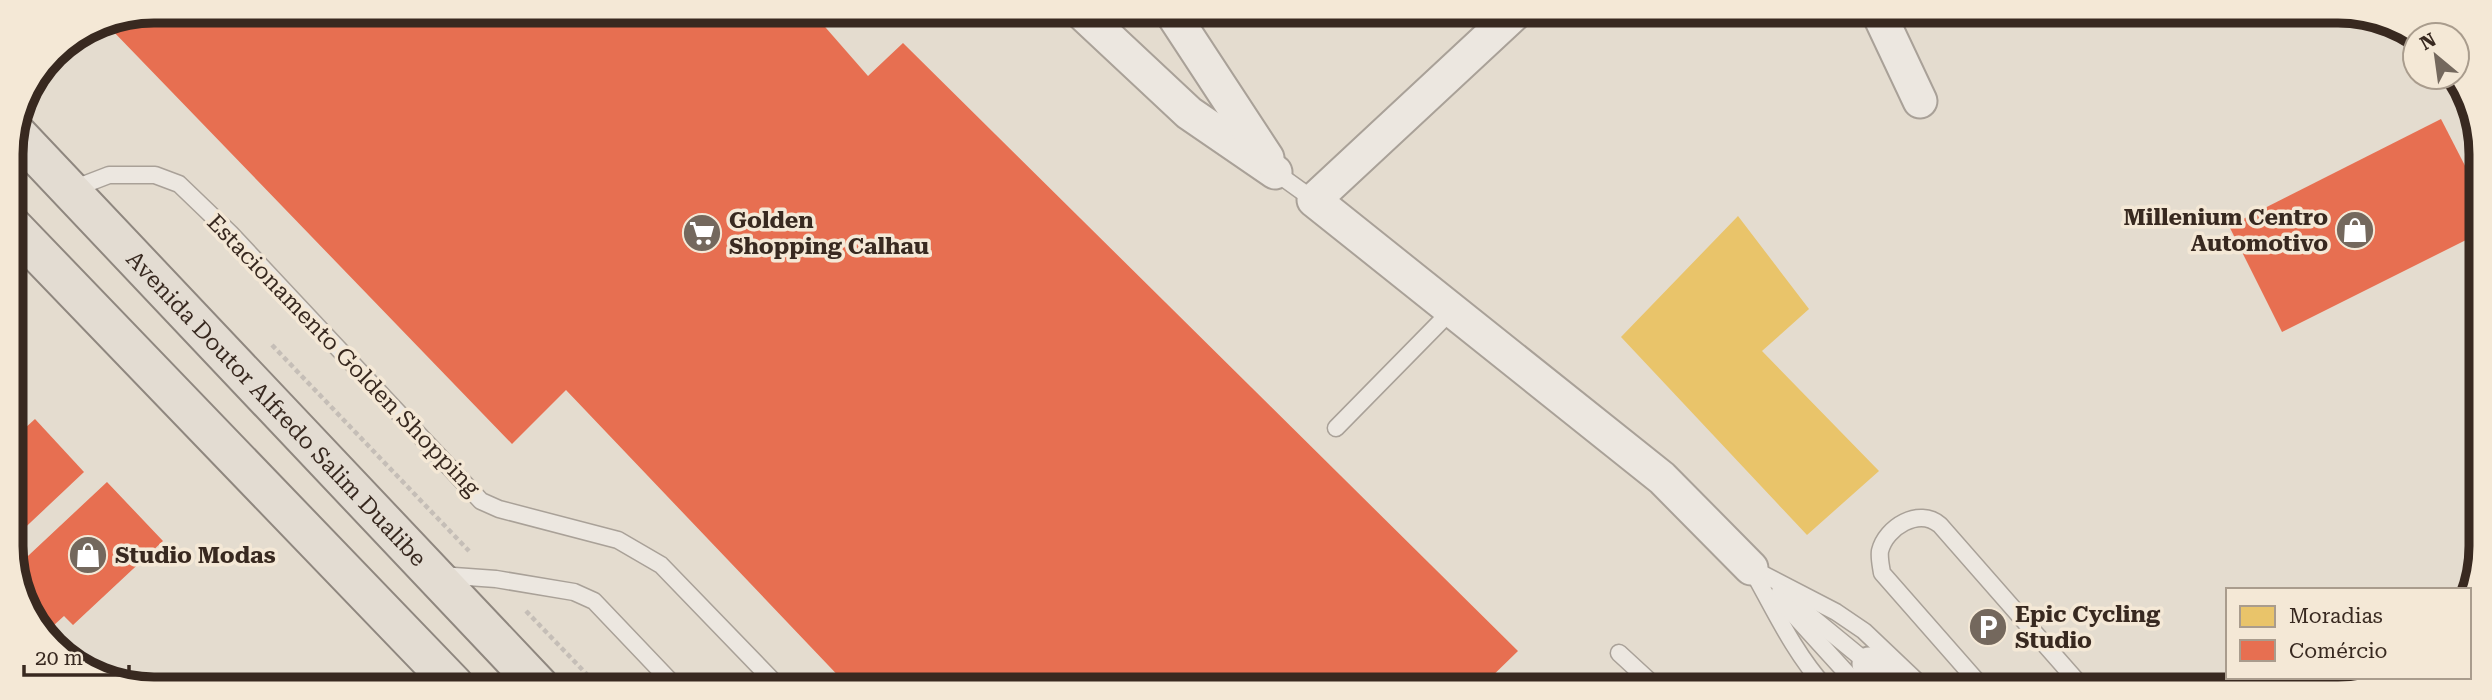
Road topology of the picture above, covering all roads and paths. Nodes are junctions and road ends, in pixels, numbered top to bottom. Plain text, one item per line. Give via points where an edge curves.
1 (1092, 23) edge
2 (1179, 23) edge
3 (1504, 23) edge
4 (1884, 23) edge
5 (35, 98) edge
6 (1920, 101) dead end
7 (45, 108) dead end
8 (23, 141) edge
9 (1276, 172) junction
10 (70, 190) junction
11 (1314, 200) junction
12 (23, 243) edge
13 (1452, 310) junction
14 (264, 336) dead end
15 (1336, 428) dead end
16 (1751, 568) junction
17 (434, 574) junction
18 (496, 579) junction
19 (1619, 653) dead end
20 (446, 677) edge
21 (531, 677) edge
22 (589, 677) edge
23 (666, 677) edge
24 (769, 677) edge
25 (1645, 677) edge
26 (1834, 677) edge
27 (1849, 677) edge
28 (1849, 677) edge
29 (1912, 677) edge
30 (1973, 677) edge
31 (2073, 677) edge

1 - 9 street via 1189,113
2 - 9 street
3 - 11 street
4 - 6 street
5 - 7 path
8 - 10 main road, Avenida Doutor Alfredo Salim Dualibe
9 - 11 lane
10 - 17 main road, Avenida Doutor Alfredo Salim Dualibe
10 - 24 lane, Estacionamento Golden Shopping via 109,174 155,175 179,184 481,500 499,509 618,540 661,565
11 - 13 street
12 - 20 main road
13 - 15 lane
13 - 16 street via 1662,478
14 - 18 path
16 - 26 lane via 1811,673
16 - 27 lane
16 - 28 lane
16 - 29 lane via 1836,612 1864,631
17 - 18 lane
17 - 21 main road, Avenida Doutor Alfredo Salim Dualibe
18 - 22 path
18 - 23 lane via 574,592 594,601
19 - 25 lane
30 - 31 lane via 1882,573 1880,554 1885,539 1907,521 1932,518 1940,525

